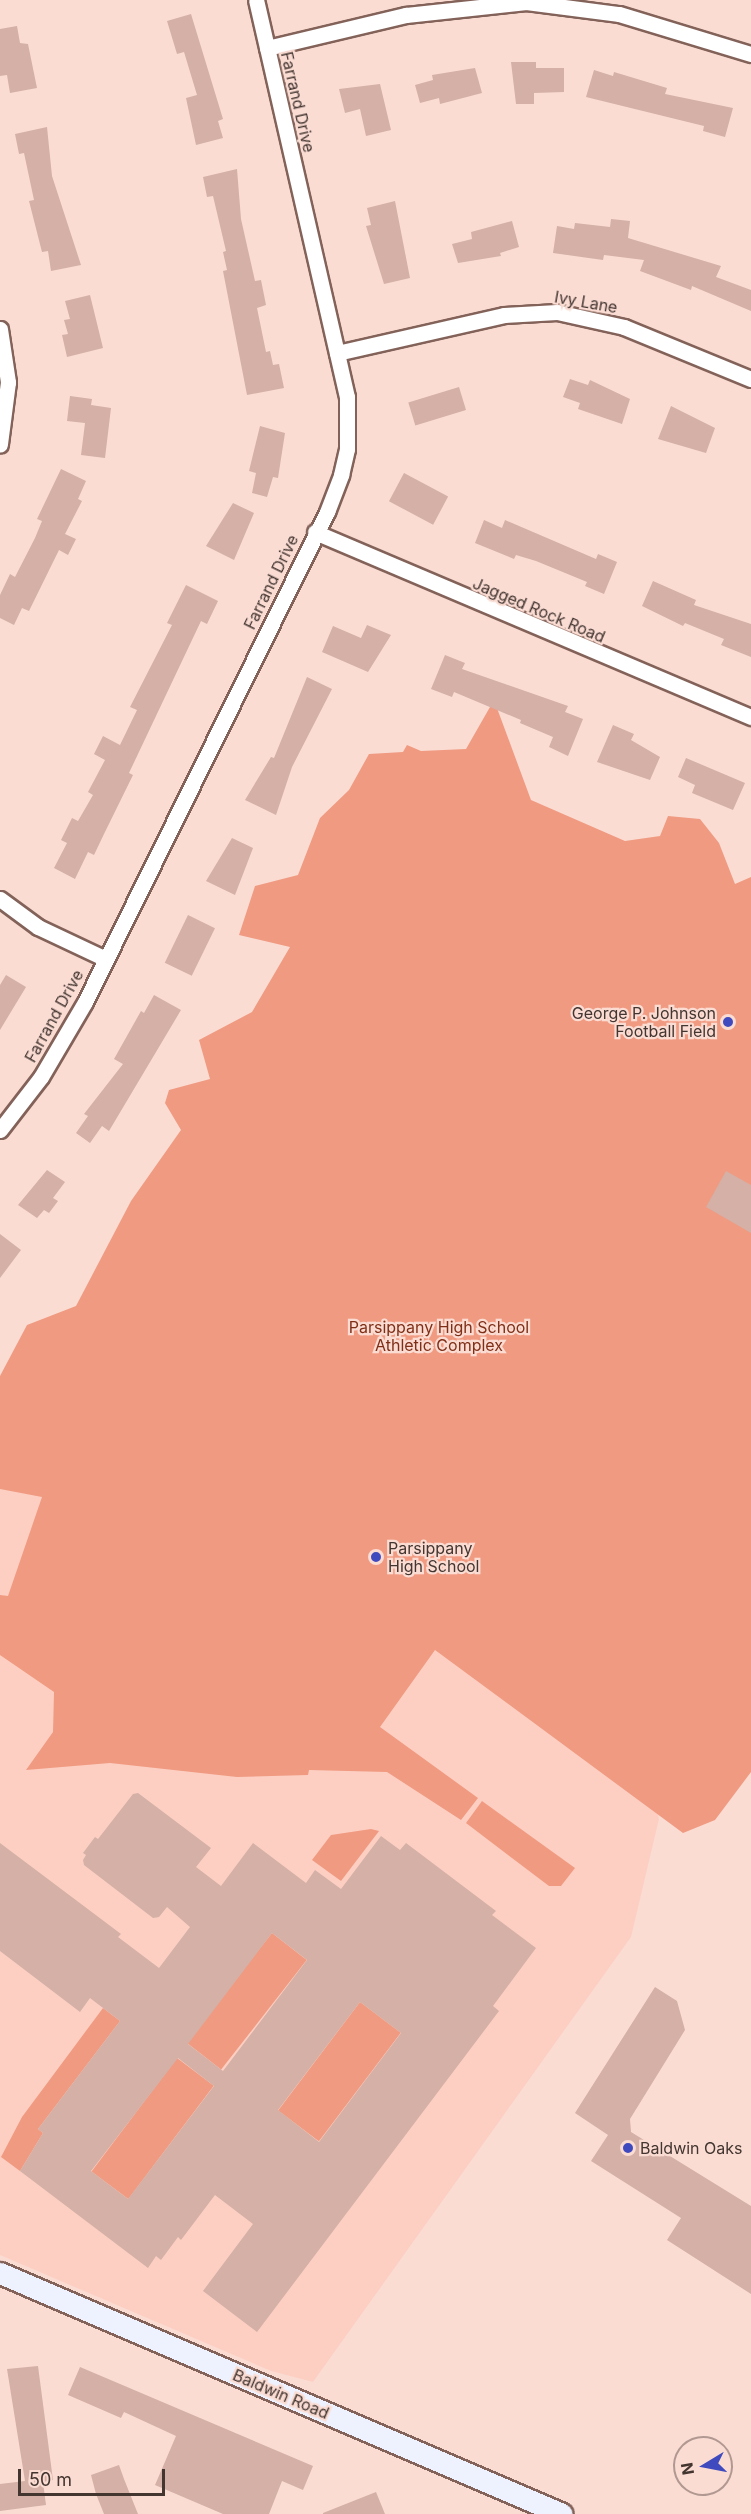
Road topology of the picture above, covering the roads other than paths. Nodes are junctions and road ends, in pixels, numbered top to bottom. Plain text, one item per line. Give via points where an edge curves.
1 (256, 0) edge
2 (267, 48) junction
3 (751, 54) edge
4 (0, 329) edge
5 (337, 352) junction
6 (751, 379) edge
7 (0, 444) edge
8 (315, 532) junction
9 (751, 717) edge
10 (0, 898) edge
11 (106, 959) junction
12 (0, 1130) edge
13 (0, 2273) edge
14 (562, 2514) edge

1 - 2 street, Farrand Drive
2 - 3 street via 406,15 526,2 620,14
2 - 5 street, Farrand Drive
4 - 7 street via 8,382
5 - 6 street, Ivy Lane via 504,315 557,312 624,327
5 - 8 street, Farrand Drive via 346,397 347,448 341,475
8 - 9 street, Jagged Rock Road
8 - 11 street, Farrand Drive
10 - 11 street via 38,927
11 - 12 street, Farrand Drive via 41,1077
13 - 14 street, Baldwin Road

